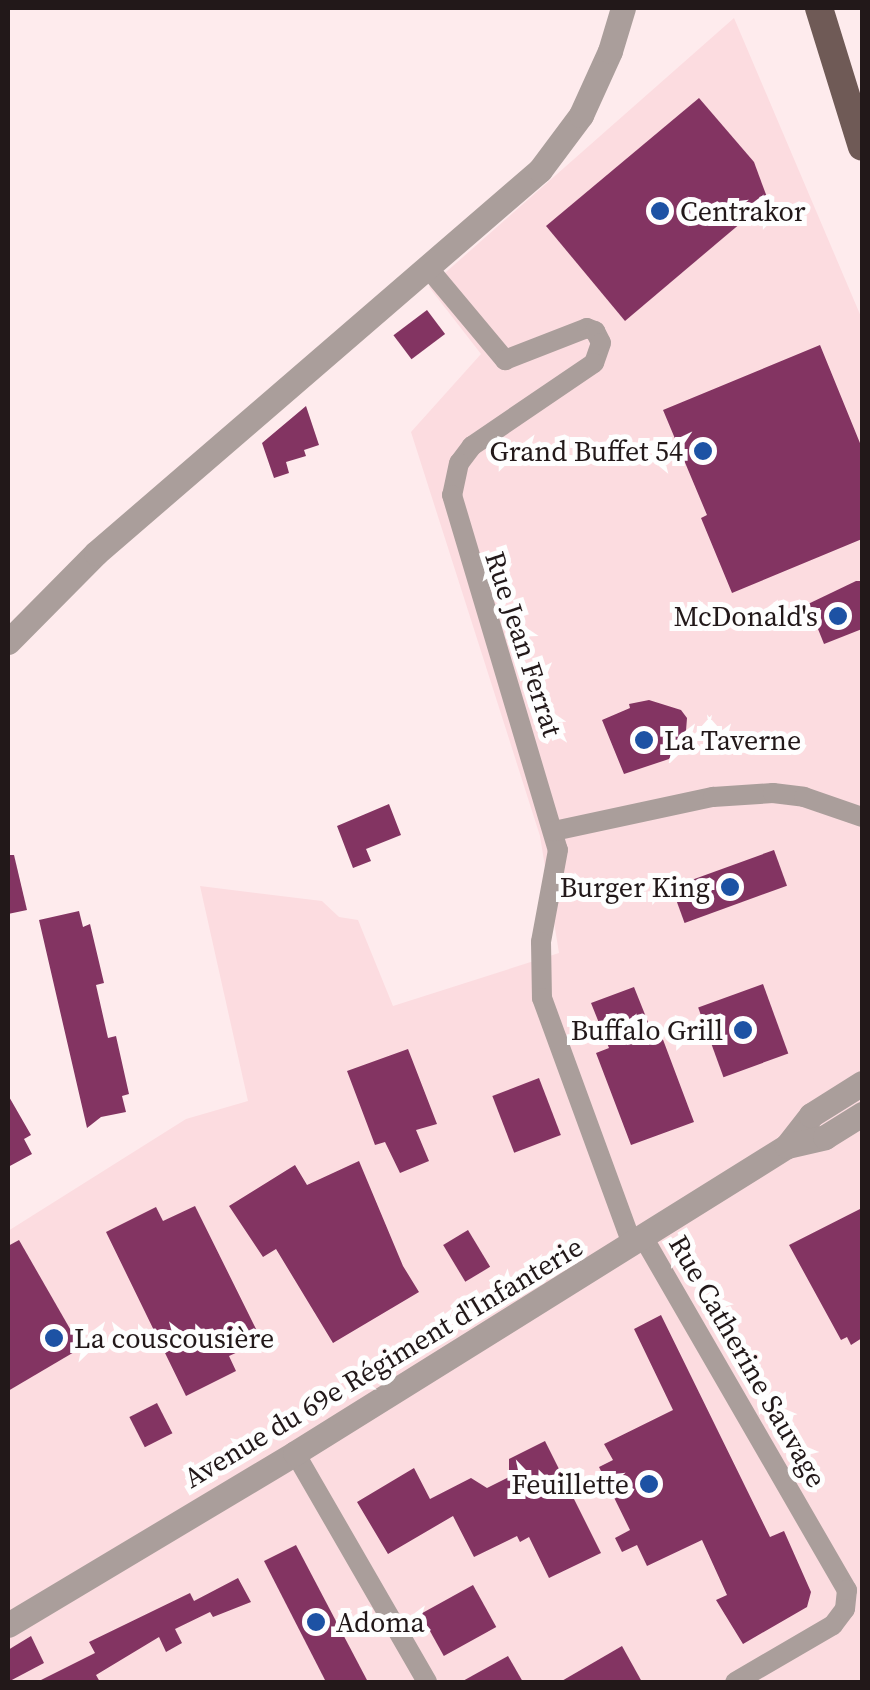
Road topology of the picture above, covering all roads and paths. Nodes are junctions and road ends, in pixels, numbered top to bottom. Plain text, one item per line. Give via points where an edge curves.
1 (624, 8) edge
2 (819, 8) edge
3 (862, 147) edge
4 (429, 269) junction
5 (8, 642) edge
6 (862, 817) edge
7 (556, 841) junction
8 (862, 1083) edge
9 (862, 1114) edge
10 (787, 1146) junction
11 (638, 1240) junction
12 (295, 1454) junction
13 (8, 1624) edge
14 (427, 1682) edge
15 (735, 1682) edge

1 - 4 street via 597,83 565,138 512,198
2 - 3 main road
4 - 5 street via 96,553
4 - 7 street, Rue Jean Ferrat via 504,360 587,328 600,343 594,363 472,446 453,484 454,515
6 - 7 street via 804,797 713,797
7 - 11 street, Rue Jean Ferrat via 541,942 542,998
8 - 10 street, Avenue du 69e Régiment d'Infanterie via 811,1115
9 - 10 street, Avenue du 69e Régiment d'Infanterie via 825,1137
10 - 11 street, Avenue du 69e Régiment d'Infanterie
11 - 12 street, Avenue du 69e Régiment d'Infanterie
11 - 15 street, Rue Catherine Sauvage via 847,1590 834,1625
12 - 13 street, Avenue du 69e Régiment d'Infanterie
12 - 14 street

